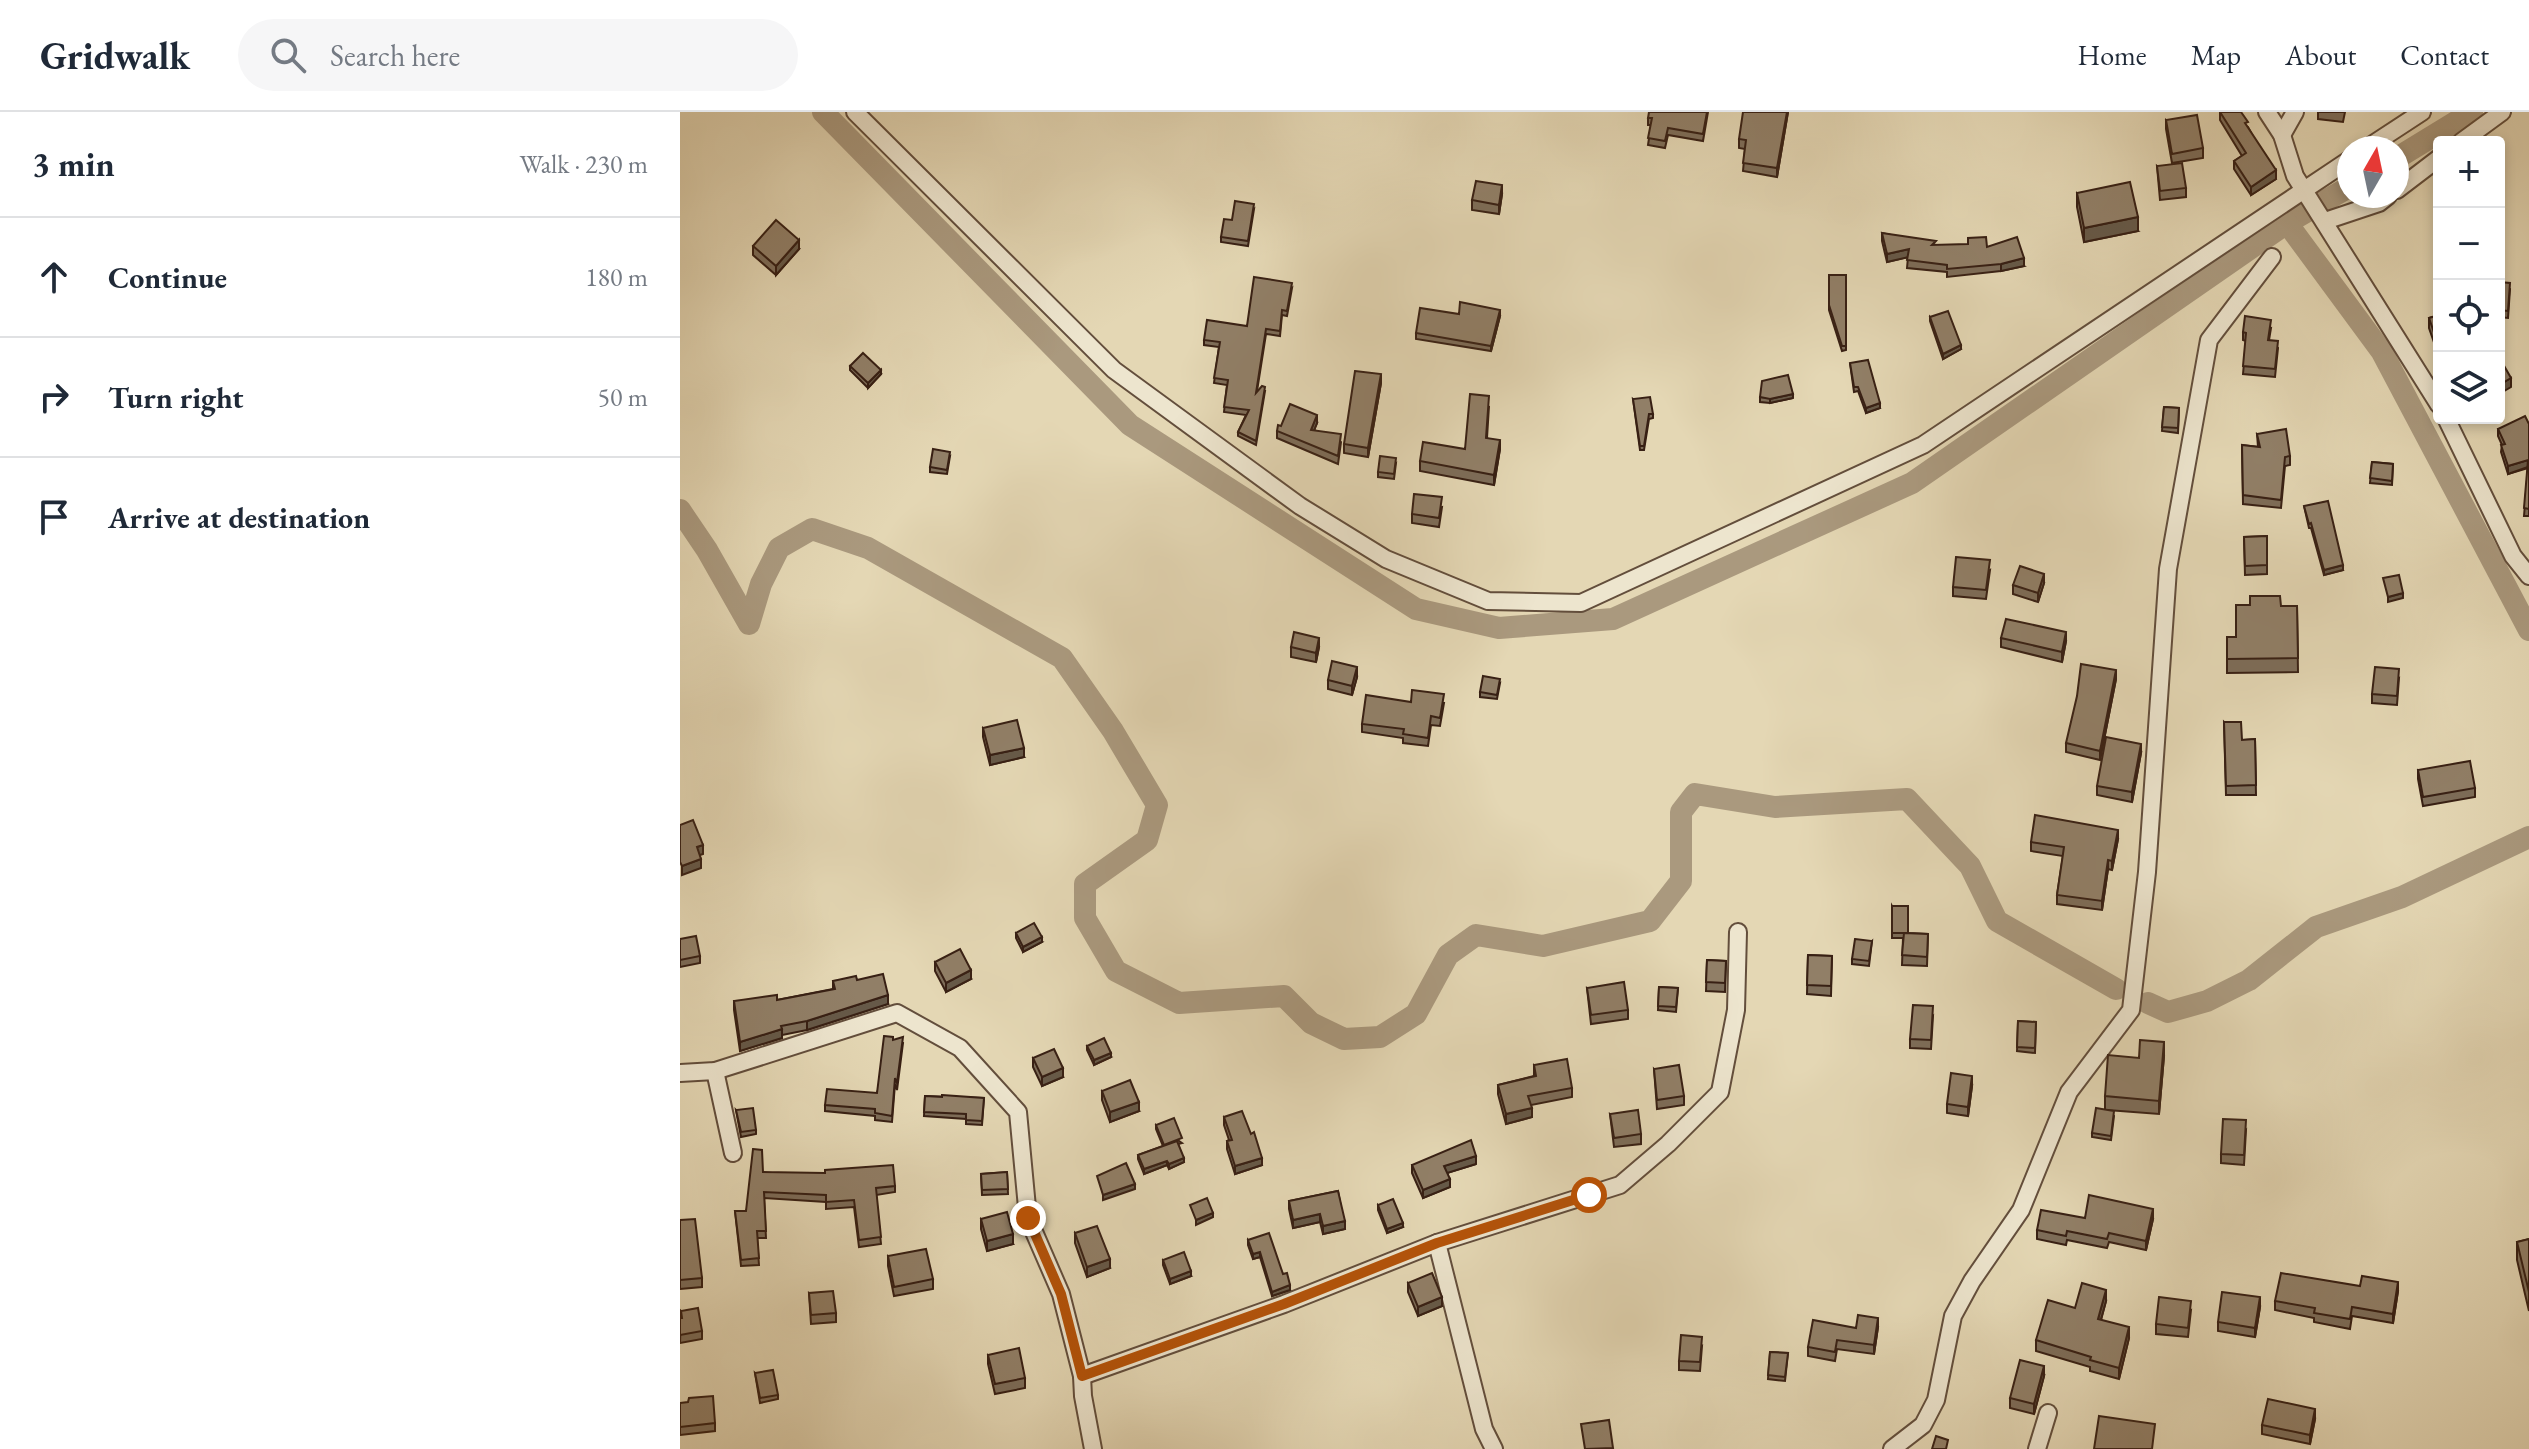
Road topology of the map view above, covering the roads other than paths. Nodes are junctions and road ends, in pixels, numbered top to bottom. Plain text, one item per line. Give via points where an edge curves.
1 (855, 112) edge
2 (2267, 112) edge
3 (2295, 112) edge
4 (2422, 112) edge
5 (2502, 112) edge
6 (2282, 135) junction
7 (2385, 136) edge
8 (2469, 136) edge
9 (2433, 163) edge
10 (2337, 168) edge
11 (2409, 181) edge
12 (2305, 190) junction
13 (2364, 208) edge
14 (2324, 221) junction
15 (2272, 257) dead end
16 (2433, 395) edge
17 (2449, 424) edge
18 (2529, 576) edge
19 (1738, 932) dead end
20 (715, 1071) junction
21 (680, 1073) edge
22 (733, 1153) dead end
23 (1437, 1243) junction
24 (1082, 1376) junction
25 (2048, 1413) dead end
26 (1093, 1449) edge
27 (1494, 1449) edge
28 (1892, 1449) edge
29 (2037, 1449) edge

1 - 12 street via 1114,370 1324,521 1386,559 1488,601 1581,603 1923,445
2 - 6 street
3 - 6 street
4 - 7 street
5 - 8 street
6 - 12 street
9 - 11 street
10 - 12 street
12 - 14 street
13 - 14 street
14 - 16 street
15 - 28 street via 2209,340 2168,569 2147,872 2131,1010 2069,1092 2021,1210 1953,1316 1936,1400 1923,1425
17 - 18 street via 2513,556
19 - 23 street via 1736,1010 1720,1092 1620,1185
20 - 21 street
20 - 22 street
20 - 24 street via 897,1013 960,1048 1018,1112 1028,1218 1061,1294
23 - 24 street
23 - 27 street via 1484,1429
24 - 26 street
25 - 29 street

